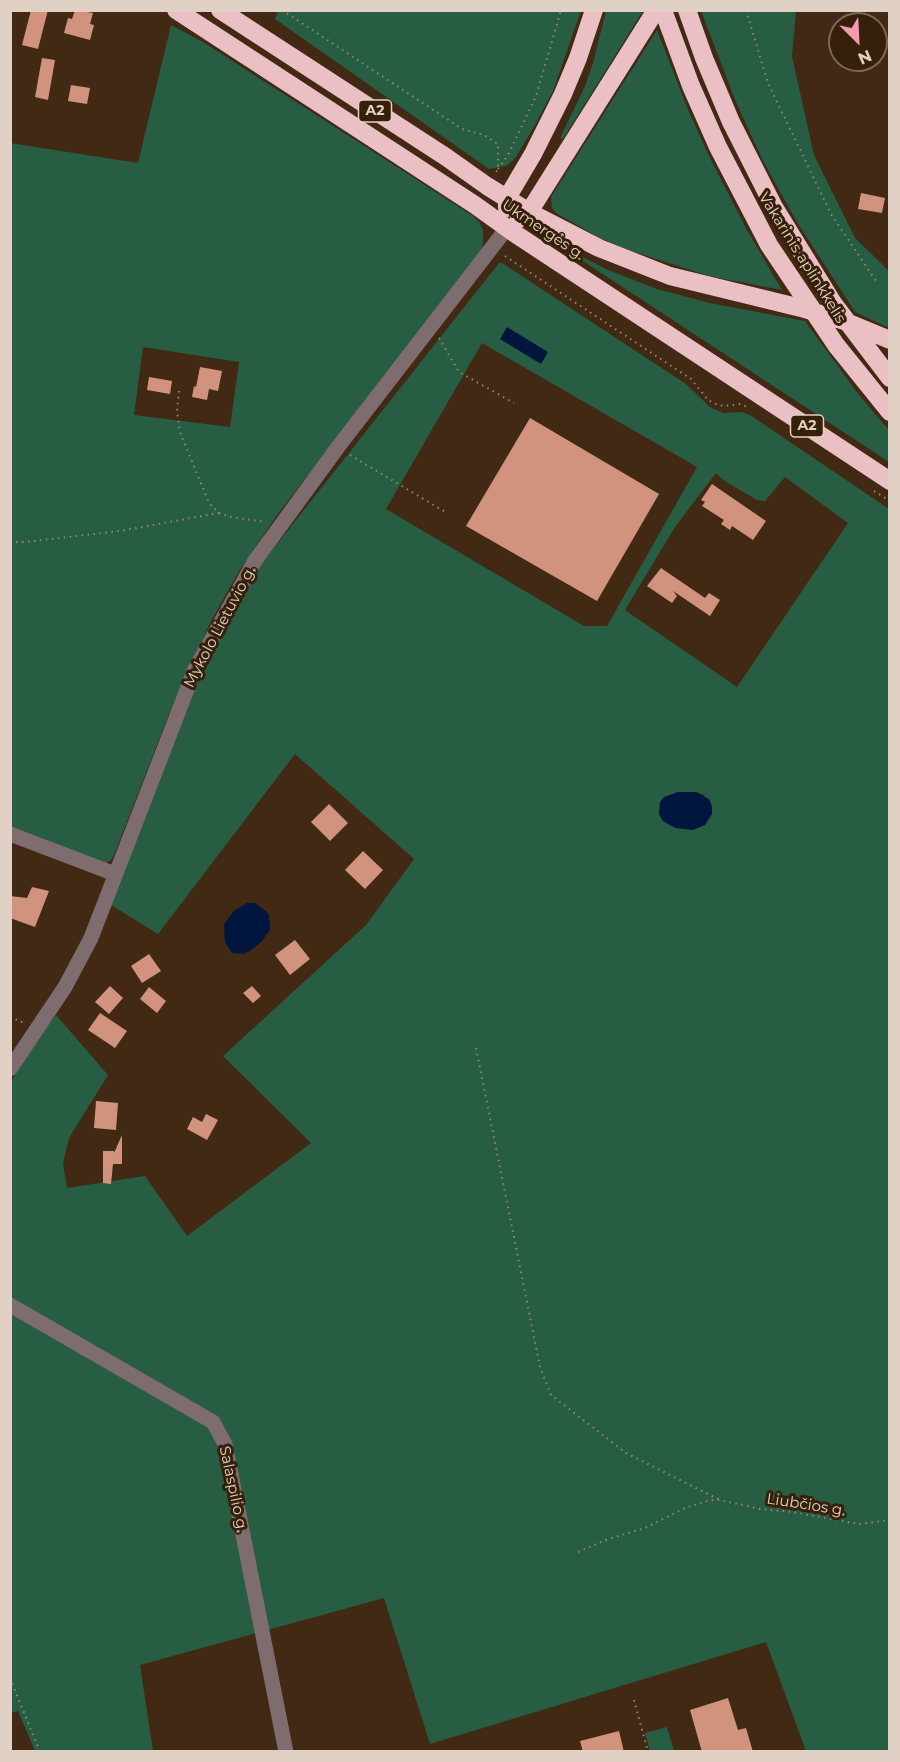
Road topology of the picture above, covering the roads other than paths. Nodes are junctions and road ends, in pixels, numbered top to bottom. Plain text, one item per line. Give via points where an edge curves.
1 (177, 10) edge
2 (220, 10) edge
3 (594, 10) edge
4 (656, 10) edge
5 (663, 10) edge
6 (687, 10) edge
7 (507, 198) junction
8 (529, 212) junction
9 (507, 228) junction
10 (890, 340) edge
11 (890, 378) edge
12 (890, 412) edge
13 (890, 481) edge
14 (10, 834) edge
15 (115, 874) junction
16 (10, 1070) edge
17 (10, 1305) edge
18 (286, 1752) edge

1 - 9 highway, Ukmergės g. / A2
2 - 7 highway, Ukmergės g. / A2
3 - 7 highway via 563,94
4 - 8 highway
5 - 12 highway, Vakarinis aplinkkelis via 713,137 769,245 836,345
6 - 11 highway, Vakarinis aplinkkelis via 731,122 774,207 833,303
7 - 8 highway, Ukmergės g. / A2
7 - 9 highway
8 - 9 highway
8 - 10 highway, A2 via 599,248 670,276 801,308
9 - 13 highway, Ukmergės g. / A2
9 - 15 street, Mykolo Lietuvio g. via 254,562 195,669
14 - 15 street
15 - 16 street, Mykolo Lietuvio g. via 76,970
17 - 18 street, Salaspilio g. via 213,1422 225,1444

